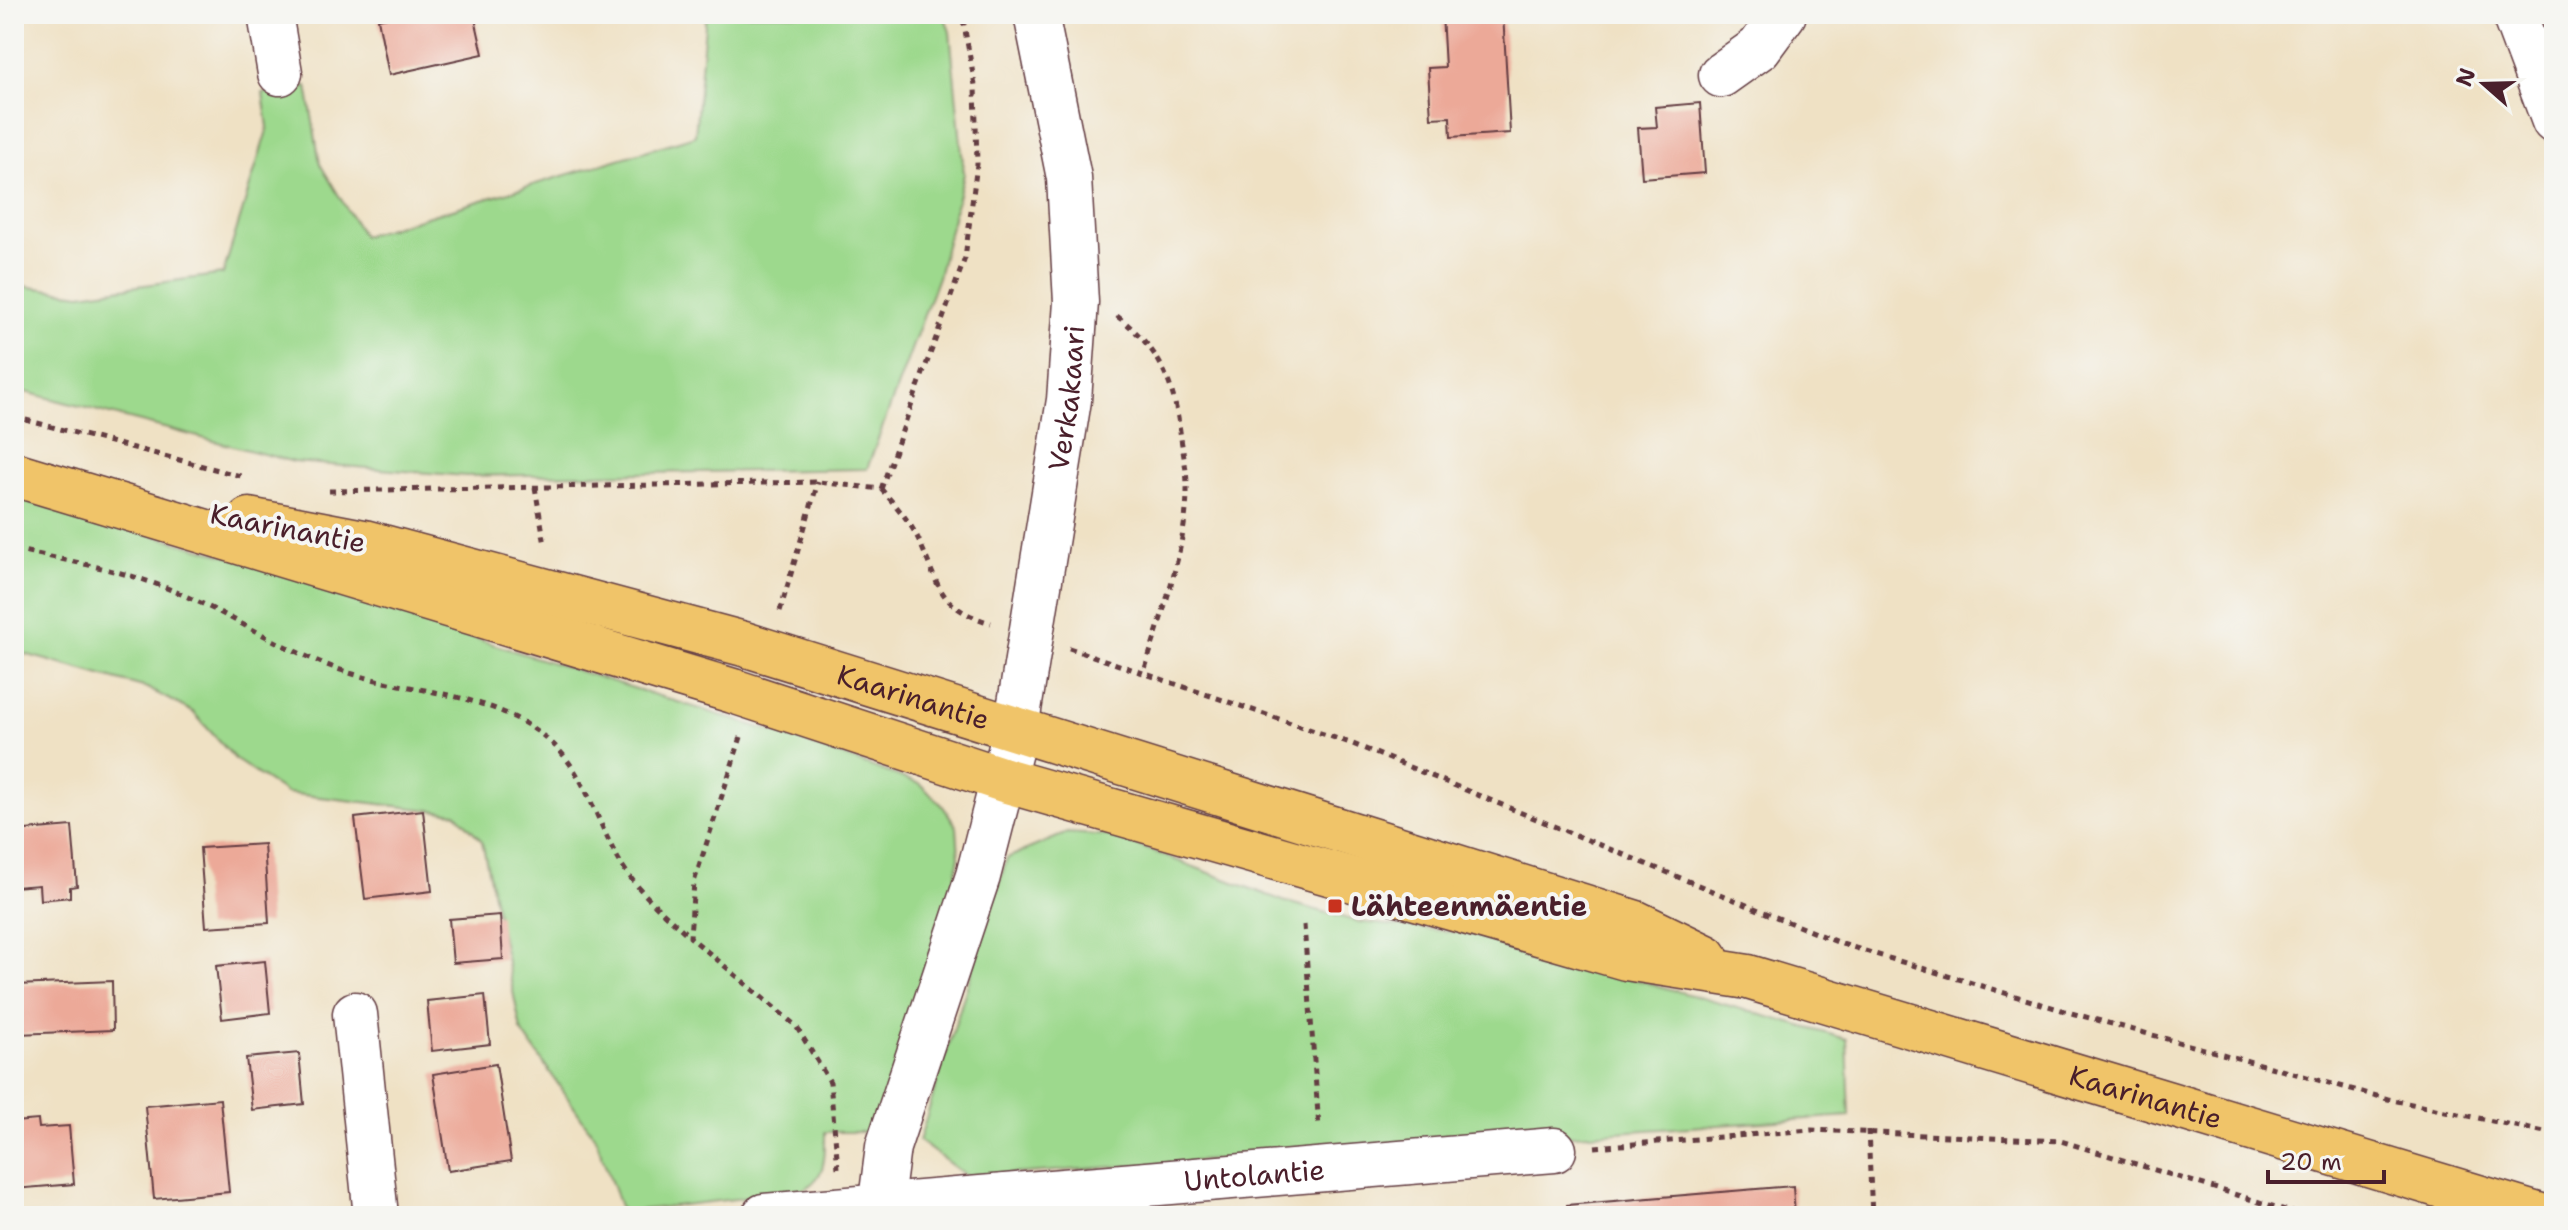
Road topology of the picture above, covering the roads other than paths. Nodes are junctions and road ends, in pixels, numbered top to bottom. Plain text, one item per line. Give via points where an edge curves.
1 (270, 14) edge
2 (1036, 14) edge
3 (1784, 14) edge
4 (2514, 14) edge
5 (280, 73) dead end
6 (1721, 75) dead end
7 (2554, 121) edge
8 (14, 474) edge
9 (59, 485) junction
10 (1016, 728) junction
11 (1004, 780) junction
12 (1748, 977) junction
13 (355, 1014) dead end
14 (1554, 1150) road end
15 (867, 1210) edge
16 (376, 1216) edge
17 (764, 1216) edge
18 (2541, 1216) edge

1 - 5 street
2 - 10 street, Verkakaari via 1069,178 1076,302 1069,400
3 - 6 street via 1759,48
4 - 7 street
8 - 9 main road, Kaarinantie
9 - 10 main road, Kaarinantie via 364,542 744,644
9 - 11 main road, Kaarinantie via 733,691
10 - 11 street, Verkakaari
10 - 12 main road, Kaarinantie via 1636,923
11 - 12 main road, Kaarinantie via 1626,958
11 - 15 street via 978,876
12 - 18 main road, Kaarinantie
13 - 16 street
14 - 15 street, Untolantie
15 - 17 street, Untolantie

